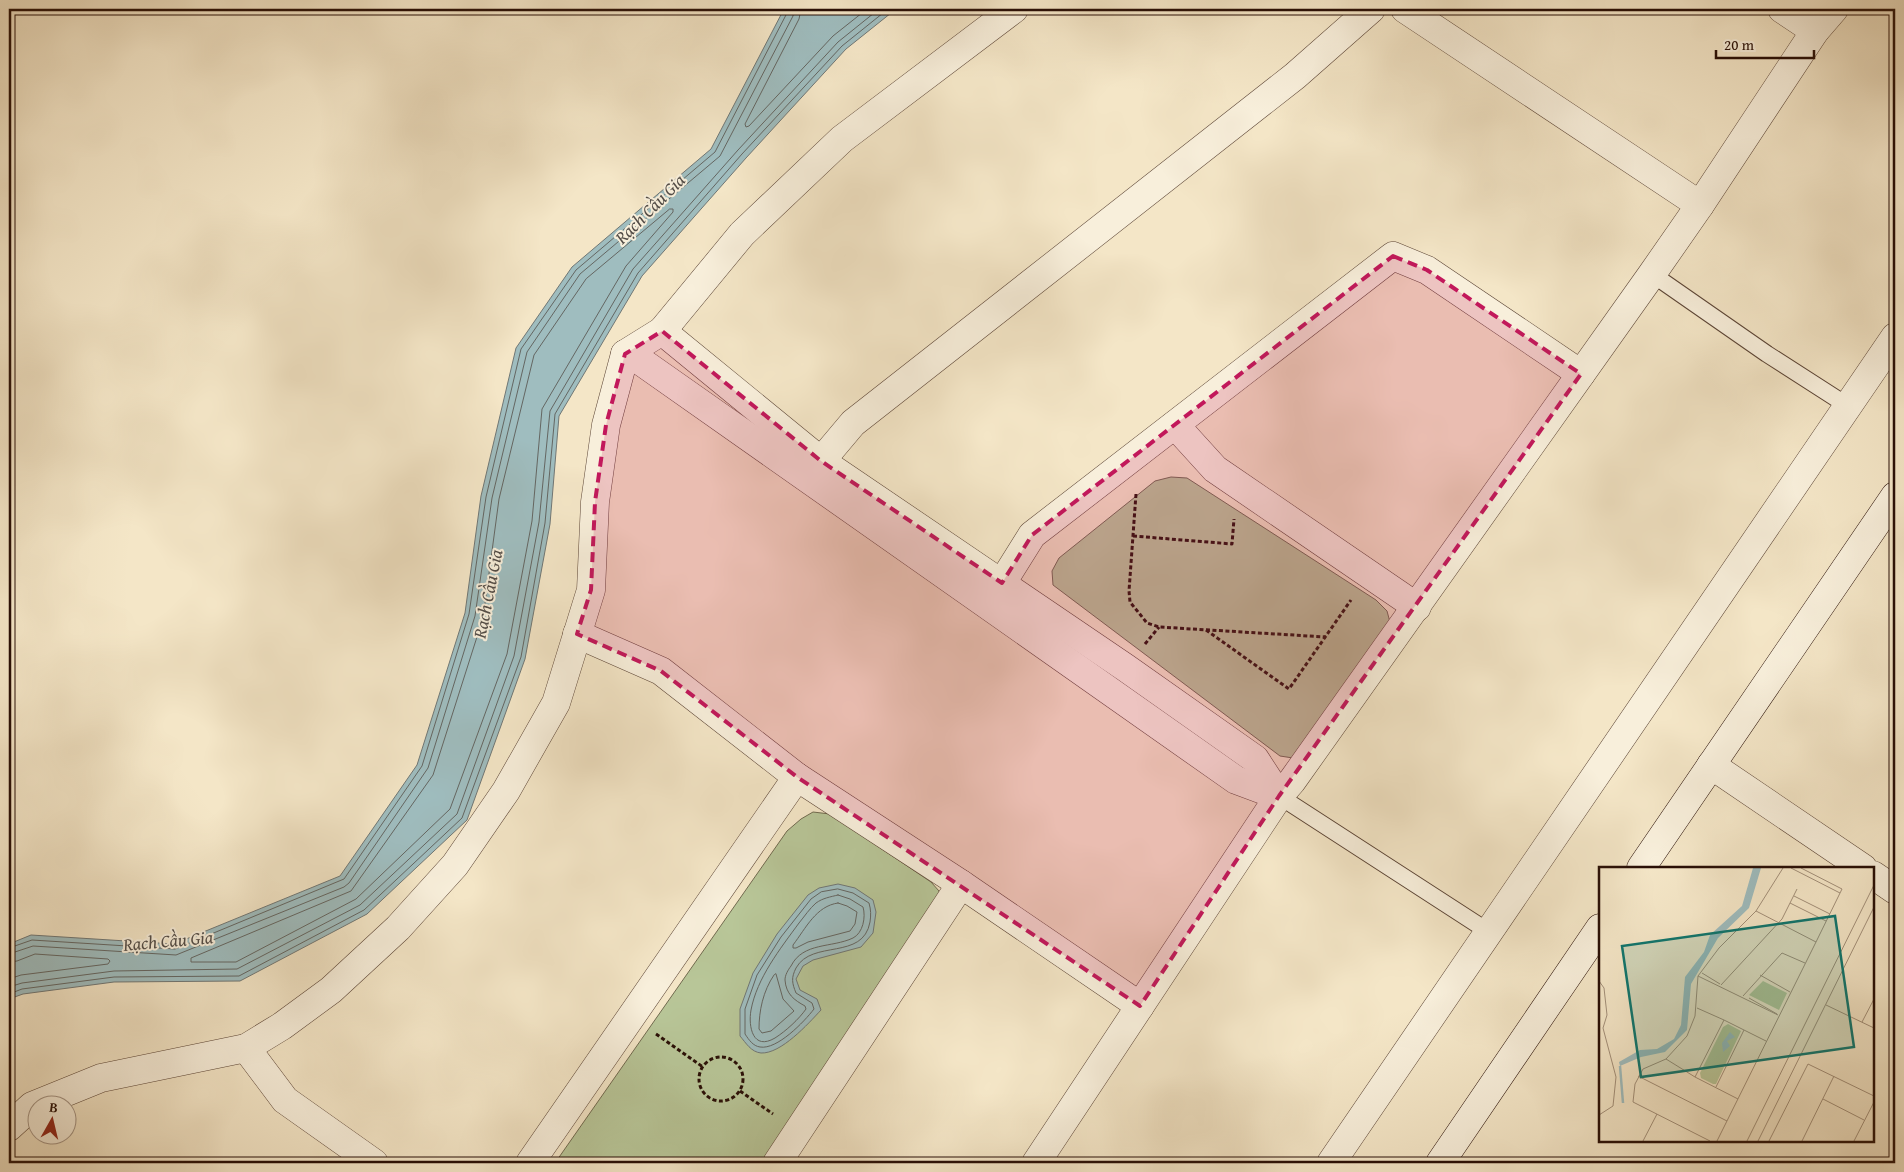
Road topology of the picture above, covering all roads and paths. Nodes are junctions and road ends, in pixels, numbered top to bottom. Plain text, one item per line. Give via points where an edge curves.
1 (1014, 9) edge
2 (1371, 9) edge
3 (1405, 9) edge
4 (1782, 9) edge
5 (1834, 9) edge
6 (1815, 31) junction
7 (1700, 205) junction
8 (1652, 274) junction
9 (662, 330) junction
10 (1895, 337) edge
11 (625, 354) junction
12 (1581, 374) junction
13 (1848, 406) junction
14 (1175, 425) junction
15 (1138, 453) junction
16 (821, 461) junction
17 (1236, 484) junction
18 (1895, 496) edge
19 (1133, 536) junction
20 (1369, 575) junction
21 (1002, 583) junction
22 (1416, 608) junction
23 (1205, 629) junction
24 (577, 634) junction
25 (1326, 637) junction
26 (1711, 765) junction
27 (797, 777) junction
28 (1279, 796) junction
29 (1642, 867) edge
30 (1862, 867) edge
31 (1874, 876) edge
32 (961, 884) junction
33 (1895, 890) edge
34 (1599, 929) edge
35 (1489, 932) junction
36 (1140, 1006) junction
37 (630, 1017) junction
38 (246, 1048) junction
39 (703, 1067) junction
40 (740, 1092) junction
41 (9, 1128) edge
42 (798, 1131) junction
43 (374, 1163) edge
44 (530, 1163) edge
45 (777, 1163) edge
46 (1036, 1163) edge
47 (1331, 1163) edge
48 (1440, 1163) edge

1 - 9 street via 842,139 742,234
2 - 16 street via 1295,76 853,423
3 - 7 street
4 - 6 street
5 - 6 street
6 - 7 street
7 - 8 street
8 - 12 street
8 - 13 lane
9 - 11 street
9 - 16 street
10 - 13 street
11 - 24 street via 606,425 595,502 591,590
11 - 28 street via 640,360 1236,780
12 - 14 street via 1427,270 1393,256
12 - 22 street
13 - 35 street
14 - 15 street
14 - 17 street via 1215,469
15 - 19 path
15 - 21 street via 1032,535
16 - 21 street
17 - 19 path via 1232,544
17 - 20 street
18 - 26 street
19 - 23 path via 1130,602 1147,623 1159,627
20 - 22 street
20 - 25 path
21 - 28 street via 1255,759
22 - 28 street
23 - 25 path
23 - 25 path via 1289,689
24 - 27 street via 661,670
24 - 38 street via 556,702 506,791 455,865 398,928 331,990
26 - 29 street
26 - 30 street
27 - 32 street
27 - 37 street
28 - 35 lane
28 - 36 street
31 - 33 street
32 - 36 street
32 - 42 street
34 - 48 street
35 - 47 street
36 - 46 street
37 - 39 path
37 - 44 street
38 - 41 street via 101,1078 32,1106
38 - 43 street via 285,1100
39 - 40 path via 700,1087 710,1099 724,1102
39 - 40 path via 710,1060 724,1057 738,1064 744,1077
40 - 42 path
42 - 45 street

